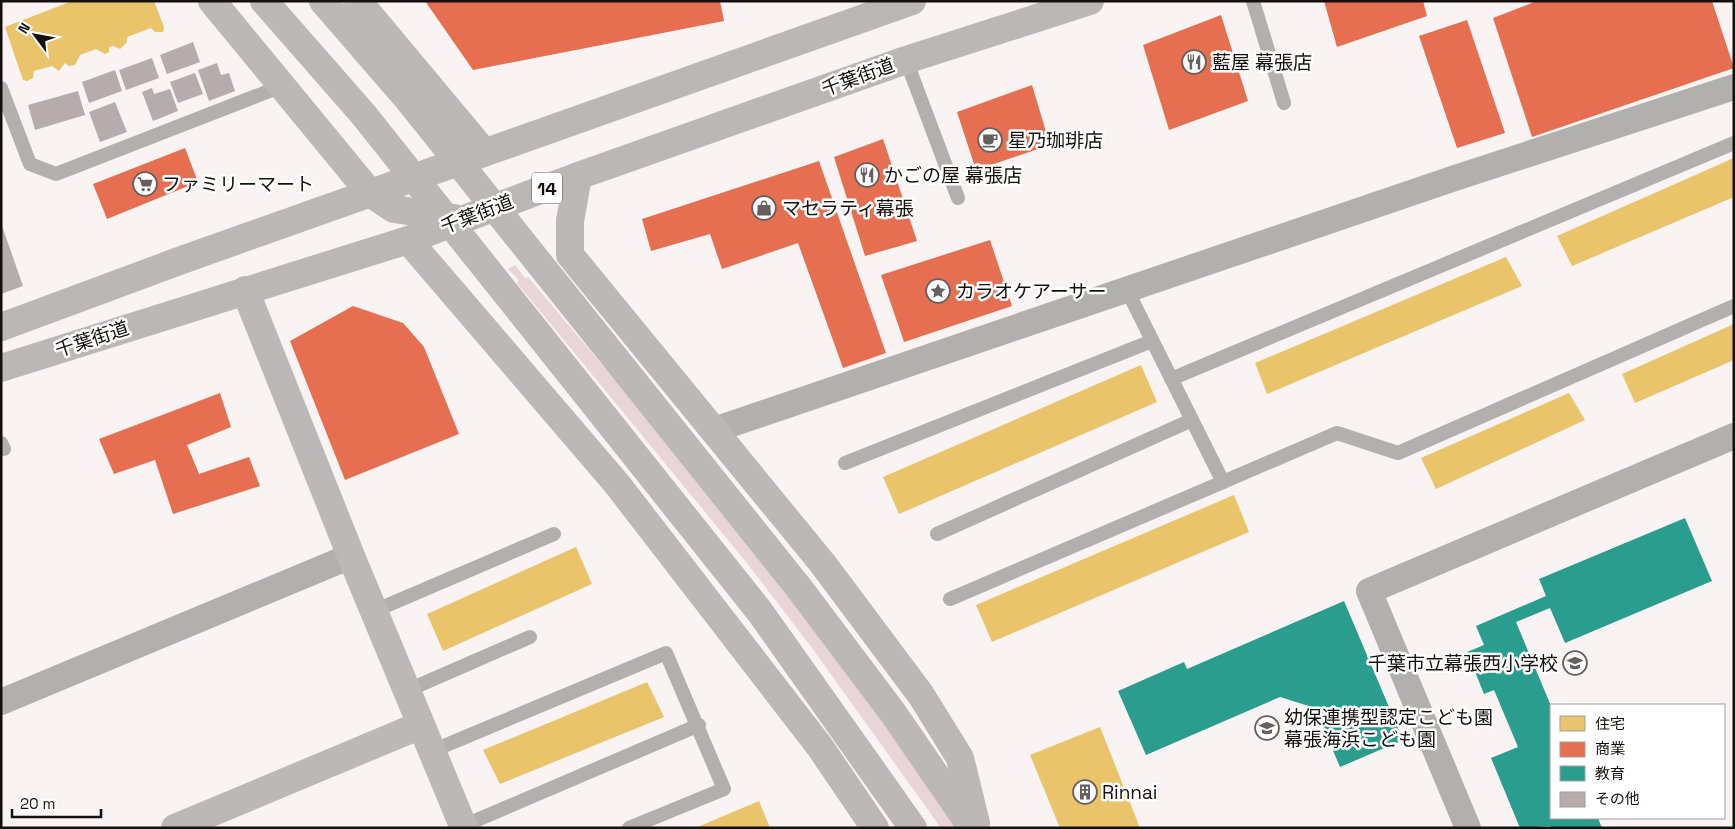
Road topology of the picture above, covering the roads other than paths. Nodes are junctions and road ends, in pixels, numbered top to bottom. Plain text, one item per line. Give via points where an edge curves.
1 (212, 1) edge
2 (264, 1) edge
3 (323, 1) edge
4 (358, 1) edge
5 (912, 1) edge
6 (1090, 1) edge
7 (1253, 1) edge
8 (906, 60) junction
9 (282, 86) junction
10 (1734, 87) edge
11 (1, 88) edge
12 (1284, 103) dead end
13 (1734, 143) edge
14 (484, 152) junction
15 (578, 176) junction
16 (370, 194) junction
17 (958, 198) dead end
18 (464, 219) junction
19 (408, 240) junction
20 (245, 290) junction
21 (1127, 290) junction
22 (1734, 306) edge
23 (14, 316) edge
24 (1, 327) edge
25 (1152, 342) junction
26 (1, 368) edge
27 (1172, 379) junction
28 (1192, 420) junction
29 (714, 430) junction
30 (1734, 436) edge
31 (845, 464) dead end
32 (1223, 482) junction
33 (554, 534) dead end
34 (937, 534) dead end
35 (351, 556) junction
36 (950, 599) dead end
37 (374, 611) junction
38 (530, 637) dead end
39 (406, 691) junction
40 (1, 702) edge
41 (421, 725) junction
42 (699, 725) junction
43 (432, 751) junction
44 (464, 827) edge
45 (175, 828) edge
46 (629, 828) edge
47 (875, 828) edge
48 (913, 828) edge
49 (972, 828) edge
50 (977, 828) edge
51 (1468, 828) edge

1 - 9 street
2 - 48 street via 407,168 760,612
3 - 49 street via 426,122 799,588 893,714
4 - 14 street
5 - 14 highway
6 - 8 highway, 千葉街道 / 14
7 - 12 lane
8 - 15 highway, 千葉街道 / 14
8 - 17 lane
9 - 11 lane via 56,174 30,164
9 - 16 street
10 - 21 street
13 - 27 lane
14 - 16 highway
15 - 18 highway, 千葉街道 / 14
15 - 29 street via 570,221 570,255
16 - 18 street via 394,209
16 - 23 highway
18 - 19 highway, 千葉街道 / 14
19 - 20 highway, 千葉街道 / 14
19 - 47 street via 617,484 820,747
20 - 26 highway, 千葉街道 / 14
20 - 35 street
21 - 25 lane
21 - 29 street
22 - 32 lane via 1398,453 1337,432
23 - 24 highway
25 - 27 lane
25 - 31 lane
27 - 28 lane
28 - 32 lane
28 - 34 lane
29 - 50 street via 823,564 921,694 960,758
30 - 51 street via 1368,591
32 - 36 lane
33 - 37 lane
35 - 37 street
35 - 40 street
37 - 39 street
38 - 39 lane
39 - 41 street
41 - 43 street
41 - 45 street
42 - 43 lane via 666,652
42 - 44 lane
42 - 46 lane via 724,789
43 - 44 street

